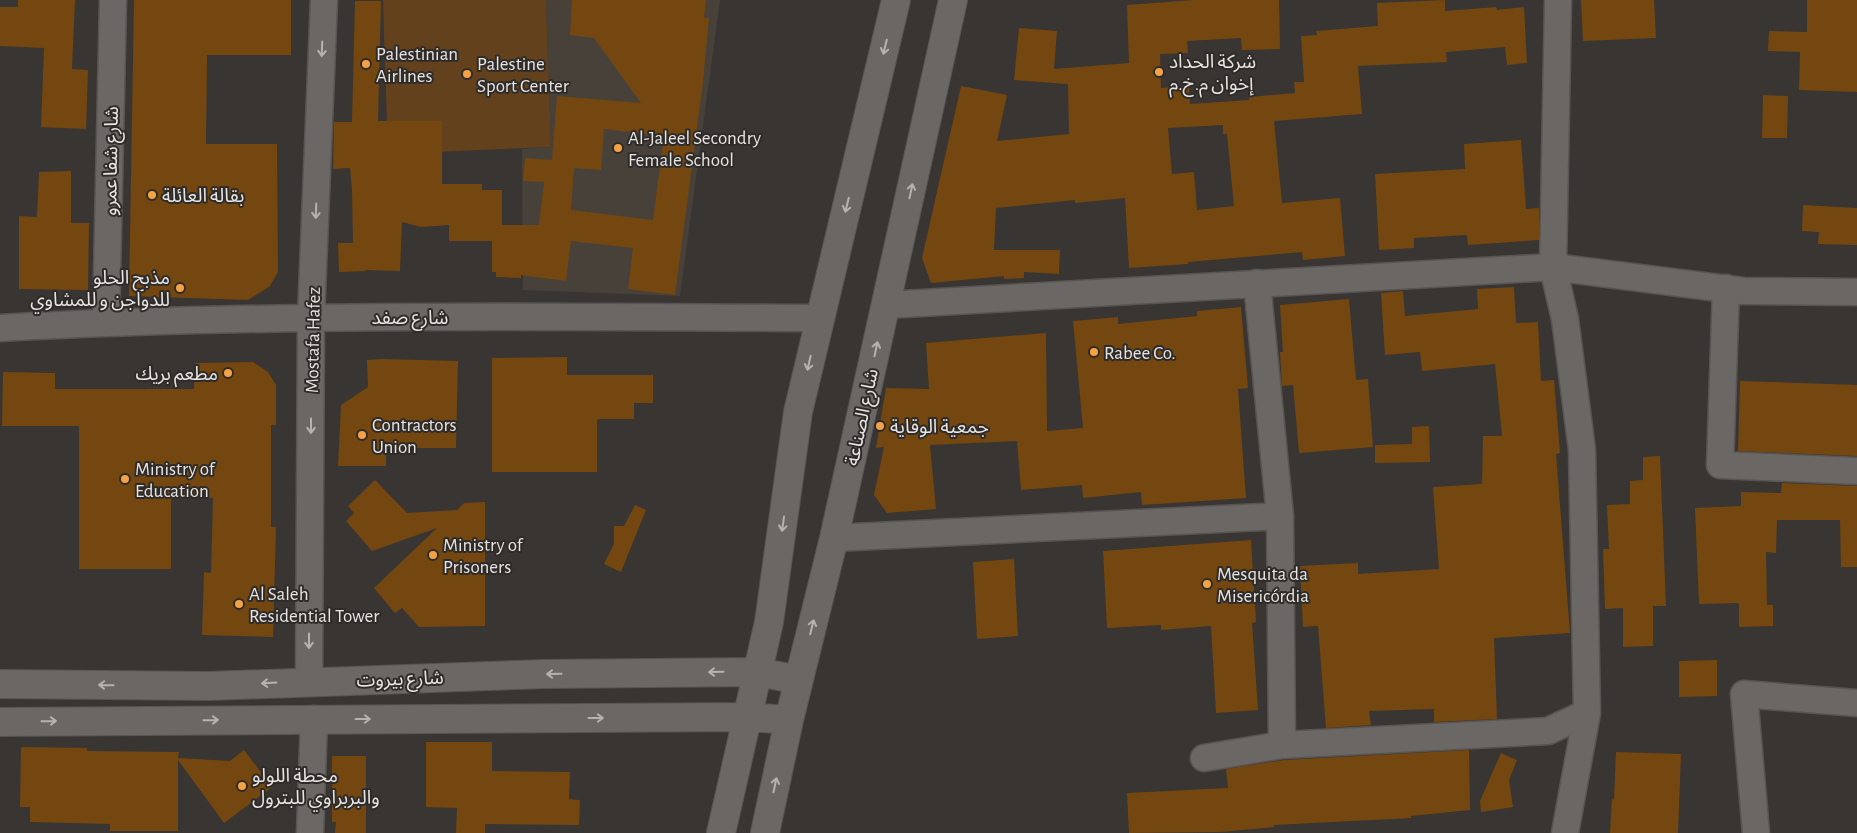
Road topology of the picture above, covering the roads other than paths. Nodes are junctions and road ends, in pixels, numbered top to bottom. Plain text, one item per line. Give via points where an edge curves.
1 (113, 0) edge
2 (324, 0) edge
3 (896, 0) edge
4 (953, 0) edge
5 (1558, 0) edge
6 (1553, 267) junction
7 (1257, 284) junction
8 (1726, 288) junction
9 (1857, 292) edge
10 (886, 305) junction
11 (312, 317) junction
12 (819, 318) junction
13 (106, 322) junction
14 (0, 328) edge
15 (1857, 471) edge
16 (1280, 516) junction
17 (834, 538) junction
18 (758, 672) junction
19 (799, 680) junction
20 (309, 681) junction
21 (0, 684) edge
22 (1857, 703) edge
23 (1587, 713) junction
24 (747, 718) junction
25 (314, 719) junction
26 (789, 720) junction
27 (0, 722) edge
28 (1282, 745) junction
29 (1204, 758) dead end
30 (310, 833) edge
31 (721, 833) edge
32 (765, 833) edge
33 (1565, 833) edge
34 (1756, 833) edge

1 - 13 street, شارع شفا عمرو
2 -> 11 street, Mostafa Hafez
3 -> 12 main road
10 -> 4 main road, شارع الصناعة
5 - 6 street
6 - 7 street
6 - 8 street
6 - 23 street via 1565,319 1582,450
7 - 10 street
7 - 16 street
8 - 9 street
8 - 15 street via 1720,465
17 -> 10 main road, شارع الصناعة
11 - 12 street, شارع صفد
11 - 13 street, شارع صفد
11 -> 20 street, Mostafa Hafez
12 -> 18 main road via 798,412 769,622
13 - 14 street, شارع صفد
16 - 17 street
16 - 28 street
19 -> 17 main road, شارع الصناعة
18 - 19 main road, شارع بيروت
18 -> 20 main road, شارع بيروت
18 - 24 main road
19 - 26 main road, شارع الصناعة
20 -> 21 main road, شارع بيروت via 208,686
22 - 34 street via 1744,694
23 - 28 street via 1548,730
23 - 33 street
25 -> 24 main road, شارع بيروت
24 - 26 main road, شارع بيروت
24 - 31 main road
27 -> 25 main road, شارع بيروت
25 - 30 street
32 -> 26 main road, شارع الصناعة
28 - 29 street

